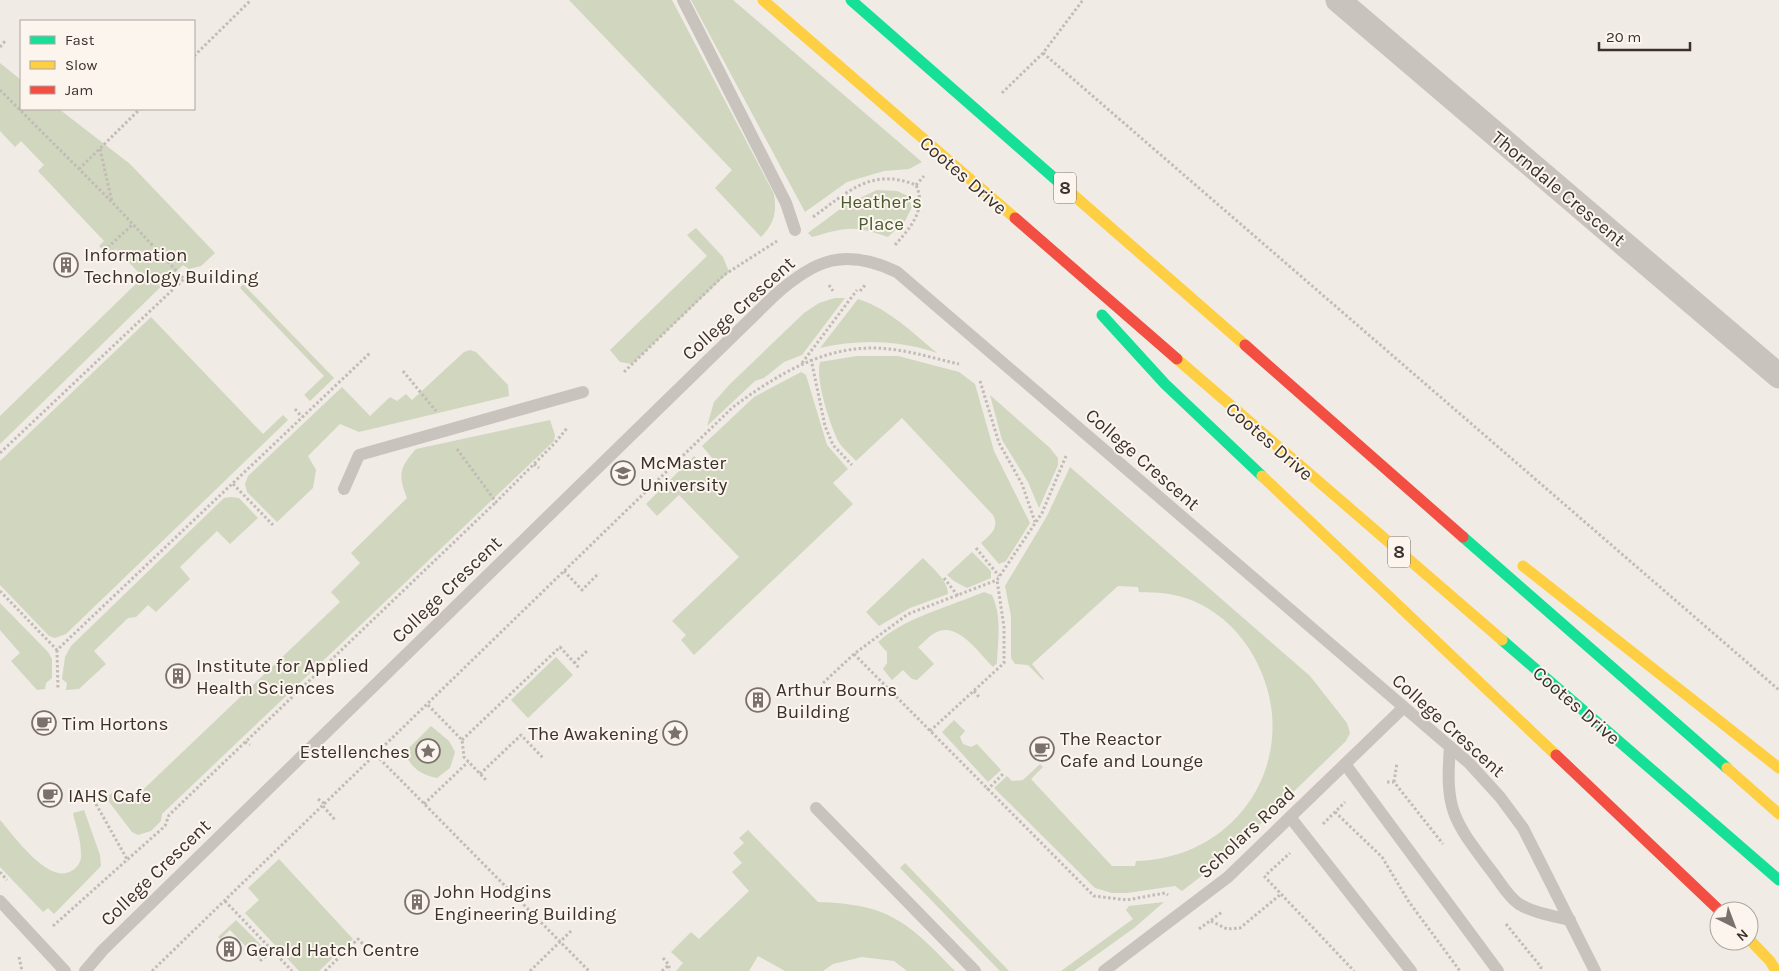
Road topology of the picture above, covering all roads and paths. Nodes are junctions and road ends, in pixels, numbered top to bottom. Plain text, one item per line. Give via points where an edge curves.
1 (251, 0) edge
2 (683, 0) edge
3 (763, 0) edge
4 (851, 0) edge
5 (1338, 0) edge
6 (6, 40) dead end
7 (0, 47) edge
8 (1043, 53) dead end
9 (195, 55) edge
10 (0, 90) edge
11 (20, 110) edge
12 (20, 110) edge
13 (139, 110) edge
14 (100, 149) junction
15 (80, 169) junction
16 (112, 202) junction
17 (1019, 223) junction
18 (133, 224) junction
19 (795, 230) junction
20 (895, 245) dead end
21 (104, 251) dead end
22 (61, 263) dead end
23 (66, 268) dead end
24 (233, 272) dead end
25 (184, 279) junction
26 (829, 284) dead end
27 (866, 284) dead end
28 (1078, 289) dead end
29 (833, 291) dead end
30 (1092, 304) dead end
31 (371, 352) dead end
32 (811, 359) junction
33 (959, 364) dead end
34 (800, 365) junction
35 (403, 371) dead end
36 (624, 372) dead end
37 (1280, 376) junction
38 (1779, 376) edge
39 (980, 381) dead end
40 (583, 392) dead end
41 (295, 409) dead end
42 (439, 414) dead end
43 (302, 417) junction
44 (568, 427) dead end
45 (456, 448) dead end
46 (0, 453) edge
47 (1066, 456) dead end
48 (534, 464) junction
49 (852, 465) dead end
50 (539, 468) dead end
51 (233, 484) junction
52 (344, 489) dead end
53 (496, 502) junction
54 (1444, 504) dead end
55 (1036, 523) junction
56 (273, 526) dead end
57 (597, 530) dead end
58 (601, 534) junction
59 (976, 548) dead end
60 (1514, 559) dead end
61 (564, 571) junction
62 (599, 573) dead end
63 (944, 578) dead end
64 (998, 579) junction
65 (0, 591) edge
66 (958, 596) junction
67 (58, 650) junction
68 (587, 651) dead end
69 (854, 654) junction
70 (574, 663) junction
71 (580, 669) dead end
72 (823, 683) dead end
73 (58, 690) dead end
74 (1779, 690) edge
75 (974, 691) junction
76 (979, 697) dead end
77 (428, 705) junction
78 (1403, 708) junction
79 (930, 731) junction
80 (462, 740) junction
81 (245, 742) junction
82 (250, 745) dead end
83 (1450, 747) junction
84 (376, 755) junction
85 (544, 759) dead end
86 (468, 762) junction
87 (1397, 763) dead end
88 (1345, 764) junction
89 (1779, 768) edge
90 (1004, 773) dead end
91 (480, 774) junction
92 (486, 780) dead end
93 (1394, 782) junction
94 (1362, 787) junction
95 (987, 790) junction
96 (318, 799) dead end
97 (96, 804) dead end
98 (424, 804) junction
99 (324, 805) junction
100 (816, 808) dead end
101 (1335, 812) junction
102 (1779, 814) edge
103 (1290, 817) junction
104 (336, 821) dead end
105 (1307, 838) junction
106 (1447, 850) dead end
107 (128, 861) junction
108 (1264, 876) junction
109 (1779, 880) edge
110 (1256, 883) dead end
111 (1281, 894) junction
112 (1176, 898) dead end
113 (0, 901) edge
114 (225, 901) junction
115 (1709, 901) edge
116 (1226, 908) dead end
117 (1501, 917) dead end
118 (1570, 920) junction
119 (53, 926) dead end
120 (570, 931) dead end
121 (560, 941) junction
122 (366, 947) dead end
123 (1759, 949) edge
124 (272, 950) junction
125 (20, 958) dead end
126 (664, 958) dead end
127 (260, 961) dead end
128 (669, 965) junction
129 (22, 971) edge
130 (65, 971) edge
131 (85, 971) edge
132 (152, 971) edge
133 (292, 971) edge
134 (325, 971) edge
135 (530, 971) edge
136 (589, 971) edge
137 (662, 971) edge
138 (669, 971) edge
139 (975, 971) edge
140 (1104, 971) edge
141 (1354, 971) edge
142 (1410, 971) edge
143 (1460, 971) edge
144 (1498, 971) edge
145 (1540, 971) edge
146 (1595, 971) edge
147 (1776, 971) edge

1 - 9 path
2 - 19 lane via 786,202
3 - 17 main road, Cootes Drive / 8
4 - 37 main road, 8
5 - 38 street, Thorndale Crescent
6 - 7 path
8 - 74 path
10 - 11 path
12 - 15 path
13 - 14 path
14 - 15 path
14 - 16 path
15 - 16 path
16 - 18 path
17 - 28 main road
17 - 109 main road, Cootes Drive / 8
18 - 21 path
18 - 25 path
19 - 20 path via 866,181 883,177 900,179 916,185 921,203 914,221
19 - 36 path via 724,275
22 - 23 path
24 - 25 path via 202,283
25 - 46 path
26 - 29 path
27 - 34 path
30 - 115 main road via 1165,384
31 - 43 path
32 - 33 path via 852,350 887,348
32 - 34 path
32 - 49 path via 825,426 833,445
34 - 58 path via 732,407
35 - 42 path
37 - 54 main road
37 - 102 main road, 8
39 - 55 path via 998,443 1022,484
40 - 52 lane via 359,455
41 - 43 path
43 - 51 path
44 - 48 path
45 - 53 path
47 - 55 path
48 - 50 path
48 - 53 path
51 - 56 path
51 - 67 path
53 - 81 path
55 - 64 path
57 - 58 path
58 - 61 path
59 - 64 path
60 - 89 main road
61 - 62 path via 582,590
61 - 77 path
63 - 66 path
64 - 66 path
64 - 75 path via 1004,627 1004,663
65 - 67 path
66 - 69 path via 908,614
67 - 73 path
68 - 70 path
69 - 72 path
69 - 79 path
70 - 71 path
70 - 80 path via 560,647
75 - 76 path
75 - 79 path
77 - 80 path
77 - 84 path
78 - 83 lane, College Crescent
78 - 88 lane, Scholars Road
78 - 131 lane, College Crescent via 897,272 852,257 816,264 774,296 284,772
79 - 95 path
80 - 86 path via 464,758
81 - 82 path
81 - 107 path via 169,814 165,826
83 - 118 lane, College Crescent via 1485,778 1523,828
83 - 118 lane via 1450,805 1463,834 1518,903 1536,912
84 - 98 path
84 - 99 path
85 - 91 path via 521,735
86 - 91 path
86 - 98 path
87 - 93 path
88 - 94 lane
88 - 103 lane, Scholars Road
90 - 95 path
91 - 92 path
93 - 94 path via 1373,782
93 - 106 path
94 - 101 path
94 - 144 lane
95 - 112 path via 1094,896 1127,900 1165,893
96 - 99 path
97 - 107 path
98 - 121 path
99 - 104 path
99 - 114 path
100 - 139 lane
101 - 105 path
101 - 143 path via 1382,857 1409,902
103 - 105 lane
103 - 140 lane, Scholars Road via 1216,887
105 - 108 path
105 - 142 lane
107 - 119 path
108 - 110 path
108 - 111 path
111 - 116 path via 1248,923 1234,930 1212,921
111 - 141 path
113 - 130 lane
114 - 124 path
114 - 132 path
117 - 145 path via 1541,967
118 - 146 lane, College Crescent
120 - 121 path
121 - 135 path
121 - 136 path
122 - 134 path via 358,939
123 - 147 main road
124 - 127 path
124 - 133 path
125 - 129 path
126 - 128 path
128 - 137 path
128 - 138 path

